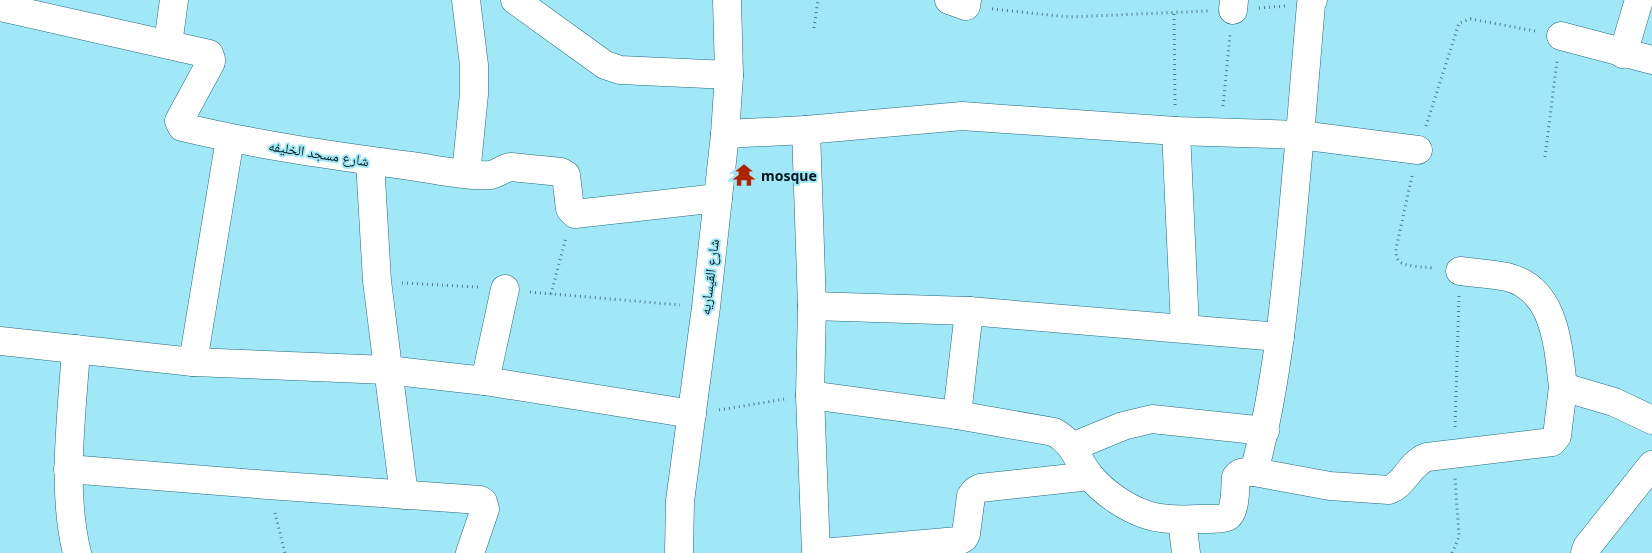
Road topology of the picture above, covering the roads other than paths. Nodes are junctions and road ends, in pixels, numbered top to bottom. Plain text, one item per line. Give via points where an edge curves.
1 (174, 0) edge
2 (466, 0) edge
3 (515, 0) edge
4 (727, 0) edge
5 (1639, 0) edge
6 (1312, 2) edge
7 (0, 7) edge
8 (1560, 36) road end
9 (168, 44) junction
10 (1623, 54) junction
11 (1652, 60) edge
12 (729, 75) junction
13 (806, 130) junction
14 (1176, 131) junction
15 (724, 134) junction
16 (1300, 136) junction
17 (230, 138) junction
18 (1418, 150) road end
19 (370, 161) junction
20 (466, 174) junction
21 (718, 198) junction
22 (1460, 271) road end
23 (505, 289) road end
24 (812, 306) junction
25 (969, 311) junction
26 (1185, 328) junction
27 (1280, 337) junction
28 (0, 341) edge
29 (76, 349) junction
30 (193, 362) junction
31 (387, 370) junction
32 (485, 381) junction
33 (1563, 386) junction
34 (810, 395) junction
35 (692, 414) junction
36 (957, 415) junction
37 (1652, 420) edge
38 (1265, 431) junction
39 (1072, 447) junction
40 (1652, 464) edge
41 (68, 469) junction
42 (1254, 472) junction
43 (1090, 476) junction
44 (404, 495) junction
45 (1182, 520) junction
46 (77, 553) edge
47 (470, 553) edge
48 (679, 553) edge
49 (816, 553) edge
50 (822, 553) edge
51 (1186, 553) edge
52 (1585, 553) edge

1 - 9 street
2 - 20 street via 474,94
3 - 12 street via 605,65 620,70
4 - 12 street, شارع القيساريه
5 - 10 street
6 - 16 street
7 - 9 street, شارع مسجد الخليفه
8 - 10 street
9 - 17 street, شارع مسجد الخليفه via 209,54 212,59 180,125
10 - 11 street
12 - 15 street, شارع القيساريه
13 - 14 street via 962,116
13 - 15 street
13 - 24 street
14 - 16 street
14 - 26 street
15 - 21 street, شارع القيساريه
16 - 18 street
16 - 27 street
17 - 19 street, شارع مسجد الخليفه
17 - 30 street
19 - 20 street, شارع مسجد الخليفه
19 - 31 street via 377,281
20 - 21 street, شارع مسجد الخليفه via 489,175 511,167 564,172 570,209 580,214
21 - 35 street, شارع القيساريه
22 - 33 street via 1507,277 1527,285 1539,297 1556,334
23 - 32 street
24 - 25 street
24 - 34 street
25 - 26 street
25 - 36 street
26 - 27 street
27 - 38 street
28 - 29 street
29 - 30 street
29 - 41 street
30 - 31 street
31 - 32 street
31 - 44 street
32 - 35 street
33 - 37 street via 1614,402
33 - 42 street via 1557,436 1552,442 1423,458 1389,490 1330,486
34 - 36 street
34 - 49 street
35 - 48 street, شارع القيساريه via 680,501
36 - 39 street via 1054,432
38 - 39 street via 1152,419 1123,426
38 - 42 street
39 - 43 street
40 - 52 street
41 - 44 street
41 - 46 street via 72,533
42 - 45 street via 1242,472 1236,477 1233,509 1227,517
43 - 45 street via 1108,494 1147,515
43 - 50 street via 980,488 972,496 966,534 958,541
44 - 47 street via 483,502 485,509
45 - 51 street

